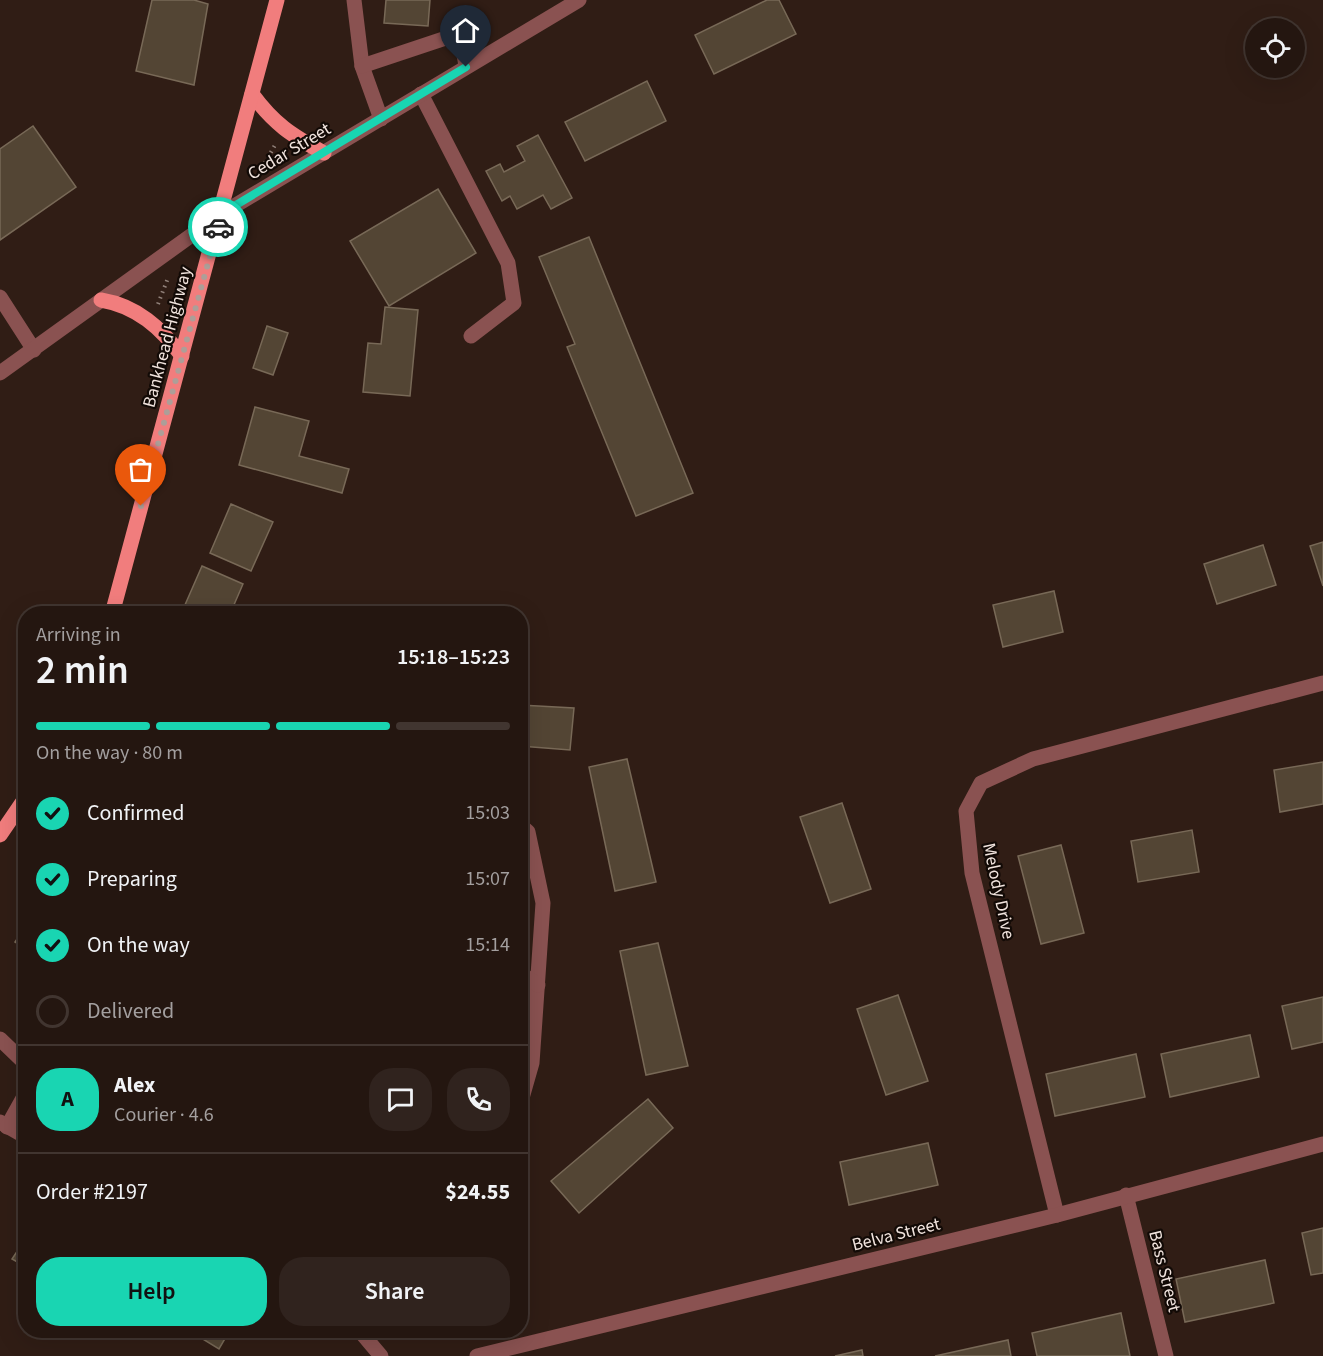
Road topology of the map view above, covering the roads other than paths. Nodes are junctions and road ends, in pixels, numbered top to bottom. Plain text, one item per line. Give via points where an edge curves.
1 (277, 0) edge
2 (354, 0) edge
3 (579, 0) edge
4 (362, 66) junction
5 (466, 67) junction
6 (252, 94) junction
7 (421, 94) junction
8 (381, 119) junction
9 (324, 153) junction
10 (221, 214) junction
11 (0, 297) edge
12 (101, 300) junction
13 (471, 336) dead end
14 (34, 350) junction
15 (182, 356) junction
16 (0, 373) edge
17 (114, 606) edge
18 (1323, 683) edge
19 (18, 809) edge
20 (528, 832) edge
21 (0, 835) edge
22 (528, 978) edge
23 (538, 985) junction
24 (0, 1039) edge
25 (18, 1056) edge
26 (528, 1077) edge
27 (18, 1104) edge
28 (4, 1124) edge
29 (18, 1132) edge
30 (1323, 1144) edge
31 (1126, 1195) junction
32 (1057, 1215) junction
33 (366, 1338) edge
34 (381, 1356) edge
35 (477, 1356) edge
36 (1166, 1356) edge

1 - 6 main road, Bankhead Highway
2 - 4 street
3 - 5 street, Cedar Street
4 - 5 street via 446,38 457,40 464,50
4 - 8 street
5 - 7 street, Cedar Street
6 - 9 main road via 270,118
6 - 10 main road, Bankhead Highway
7 - 8 street, Cedar Street
7 - 13 street via 508,263 514,303
8 - 9 street, Cedar Street
9 - 10 street, Cedar Street
10 - 12 street, Cedar Street
10 - 15 main road, Bankhead Highway
11 - 14 street
12 - 14 street, Cedar Street
12 - 15 main road via 134,310 163,332
14 - 16 street, Cedar Street
15 - 17 main road, Bankhead Highway
18 - 32 street, Melody Drive via 1034,759 981,783 966,811 972,873
19 - 21 main road
20 - 23 street via 543,903
22 - 23 street
23 - 26 street
24 - 25 street
27 - 28 street
28 - 29 street
30 - 31 street, Belva Street
31 - 32 street, Belva Street
31 - 36 street, Bass Street
32 - 35 street, Belva Street
33 - 34 street

